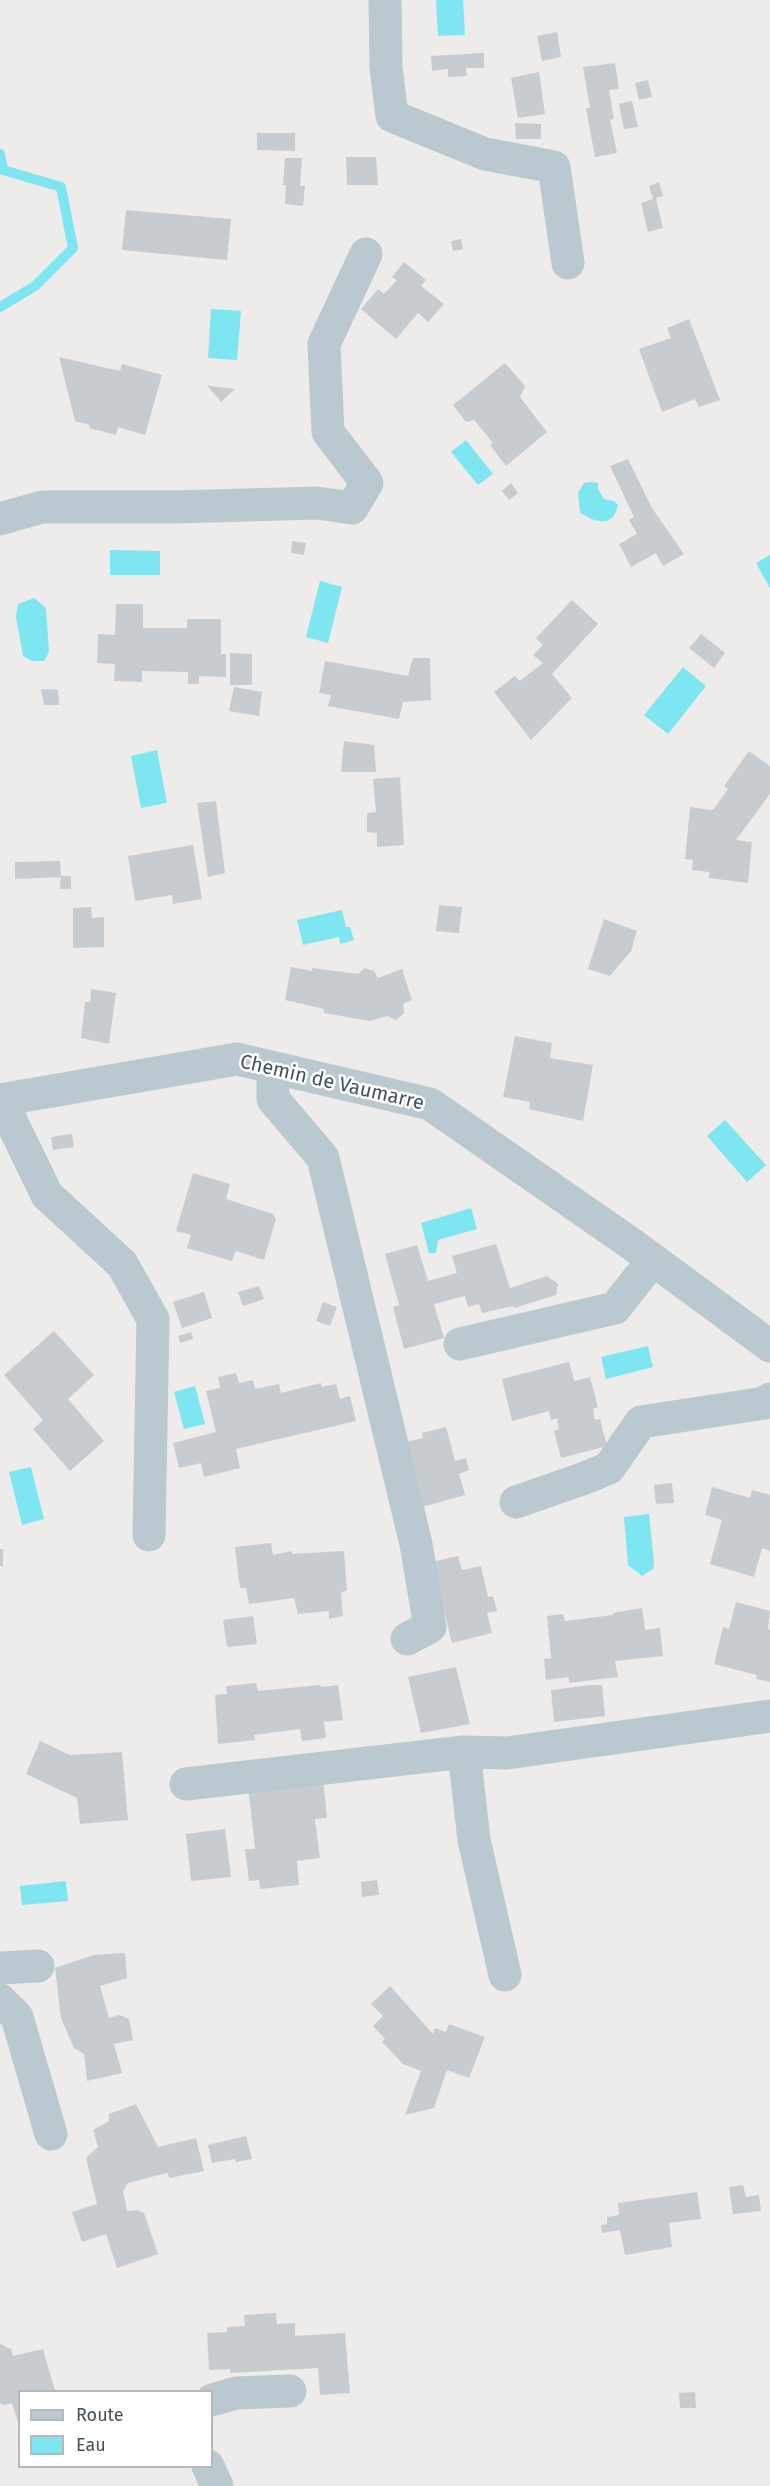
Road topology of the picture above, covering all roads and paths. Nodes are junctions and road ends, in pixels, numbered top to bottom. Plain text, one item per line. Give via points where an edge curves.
1 (385, 0) edge
2 (366, 254) dead end
3 (568, 263) dead end
4 (0, 519) edge
5 (273, 1068) junction
6 (1, 1100) edge
7 (653, 1260) junction
8 (460, 1344) dead end
9 (770, 1346) edge
10 (770, 1399) edge
11 (516, 1502) dead end
12 (149, 1534) dead end
13 (407, 1639) dead end
14 (770, 1716) edge
15 (464, 1752) junction
16 (186, 1784) dead end
17 (38, 1966) dead end
18 (0, 1968) edge
19 (505, 1975) dead end
20 (0, 2000) edge
21 (51, 2134) dead end
22 (290, 2391) dead end
23 (213, 2400) edge
24 (209, 2468) edge
25 (217, 2486) edge

1 - 3 street via 386,67 392,116 485,154 554,167
2 - 4 street via 324,344 328,432 367,483 352,508 317,503 42,507
5 - 6 street, Chemin de Vaumarre via 237,1059
5 - 7 street, Chemin de Vaumarre via 430,1104
5 - 13 street via 273,1099 324,1158 416,1544 430,1627
6 - 12 street via 47,1195 122,1264 153,1319
7 - 8 street via 615,1308
7 - 9 street, Chemin de Vaumarre
10 - 11 street via 641,1422 609,1467
14 - 15 street via 507,1753
15 - 16 street
15 - 19 street via 474,1840
17 - 18 street
20 - 21 street via 16,2017
22 - 23 street via 236,2393
24 - 25 street

